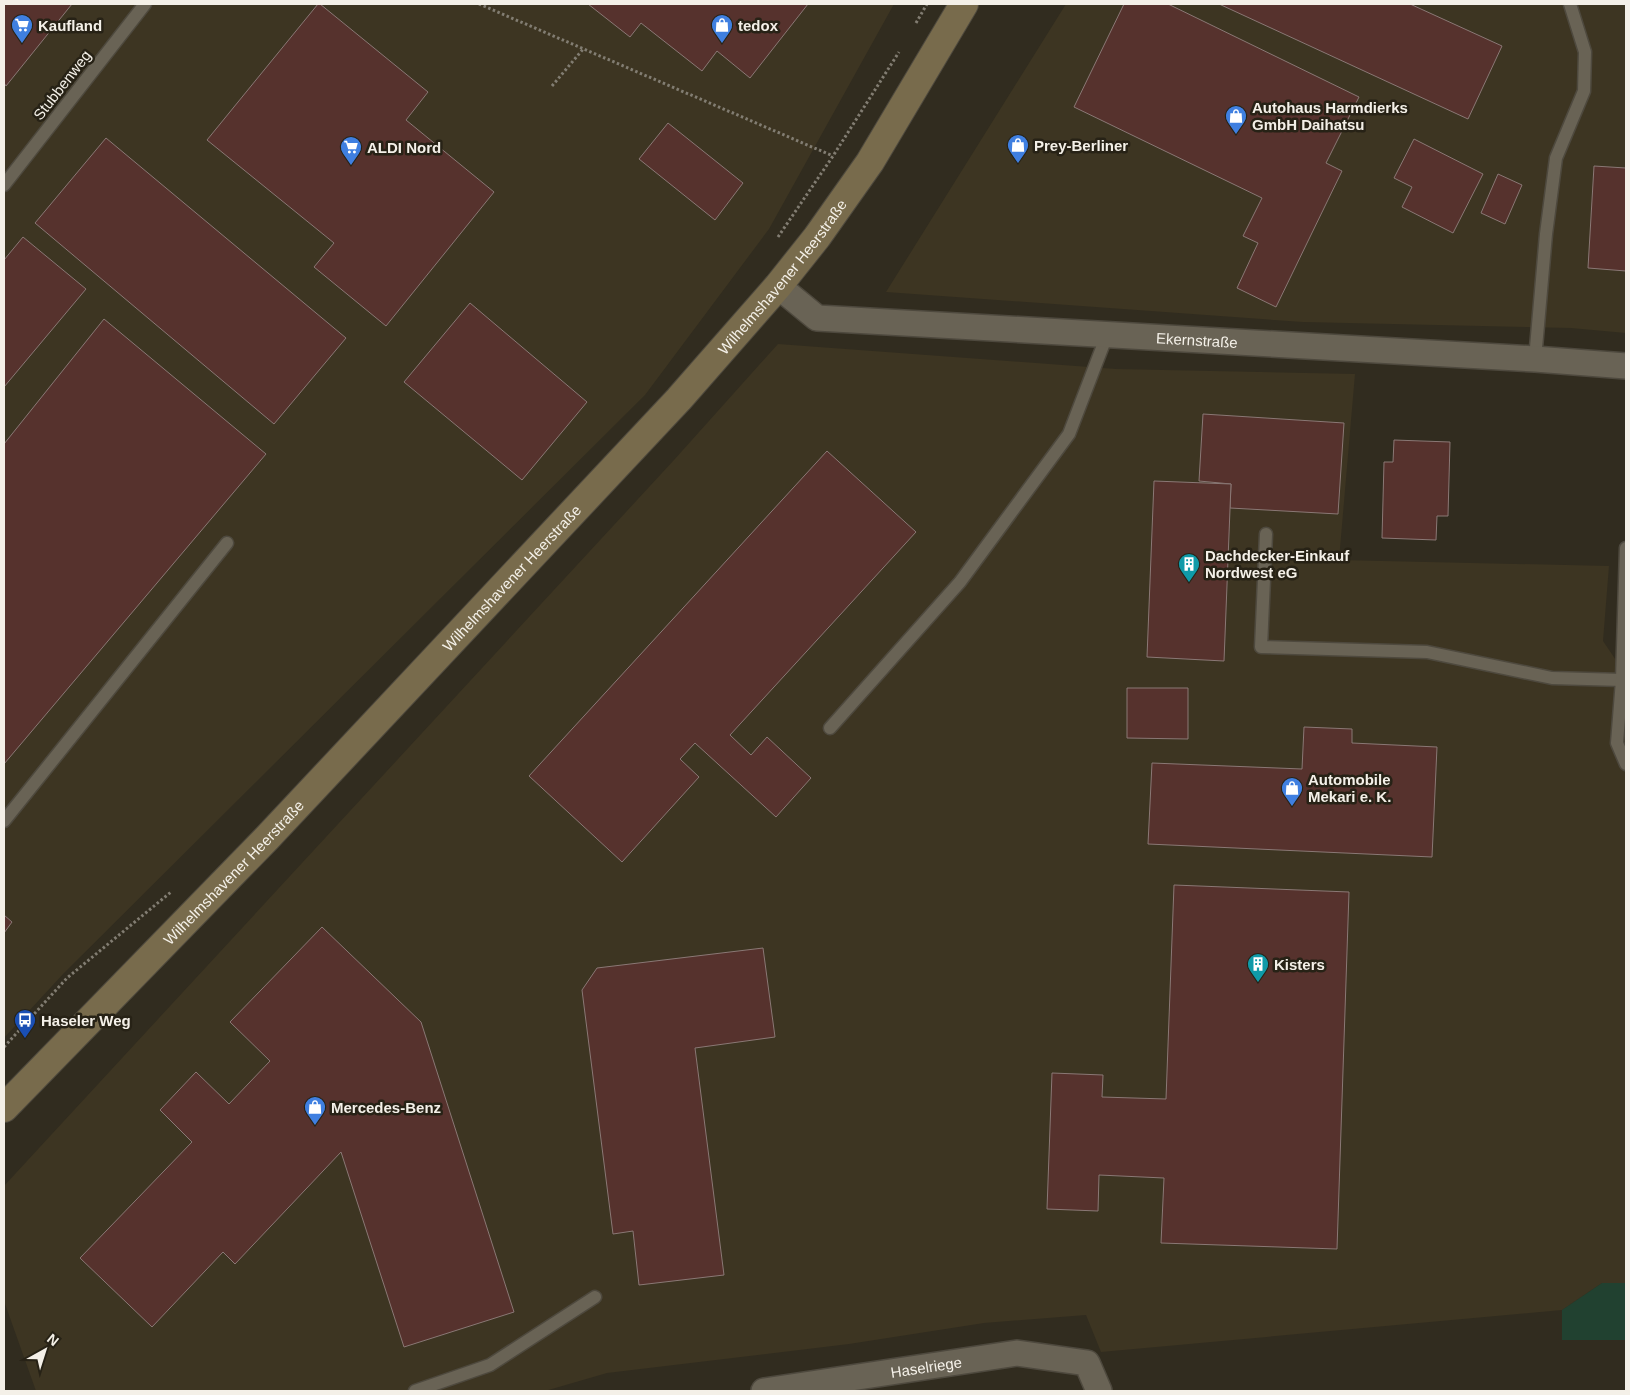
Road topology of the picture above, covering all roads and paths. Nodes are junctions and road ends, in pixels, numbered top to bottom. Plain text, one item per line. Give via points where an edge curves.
1 (145, 4) edge
2 (479, 4) edge
3 (927, 4) edge
4 (964, 4) edge
5 (1570, 4) edge
6 (915, 26) dead end
7 (584, 48) junction
8 (901, 49) dead end
9 (552, 86) dead end
10 (834, 156) junction
11 (4, 185) edge
12 (774, 242) dead end
13 (778, 286) junction
14 (1107, 335) junction
15 (1535, 359) junction
16 (1626, 366) edge
17 (1266, 534) dead end
18 (227, 544) dead end
19 (1626, 548) edge
20 (1626, 568) edge
21 (1622, 680) junction
22 (830, 728) dead end
23 (1626, 764) edge
24 (4, 821) edge
25 (179, 886) dead end
26 (4, 1048) edge
27 (4, 1108) edge
28 (595, 1297) dead end
29 (415, 1391) edge
30 (764, 1391) edge
31 (1099, 1391) edge

1 - 11 lane, Stubbenweg
2 - 7 path
3 - 6 path
4 - 13 street, Wilhelmshavener Heerstraße via 870,162
5 - 15 lane via 1585,52 1584,91 1556,158
7 - 9 path
7 - 10 path
8 - 10 path
10 - 12 path
13 - 14 street, Ekernstraße via 817,318
13 - 27 street, Wilhelmshavener Heerstraße via 679,399 267,838
14 - 15 street, Ekernstraße
14 - 22 lane via 1069,434 960,582
15 - 16 street, Ekernstraße
17 - 21 lane via 1261,647 1427,652 1552,678
18 - 24 lane
19 - 20 lane
20 - 21 lane
21 - 23 lane via 1617,743
25 - 26 path via 67,978
28 - 29 lane via 490,1366
30 - 31 street, Haselriege via 1017,1353 1087,1363

